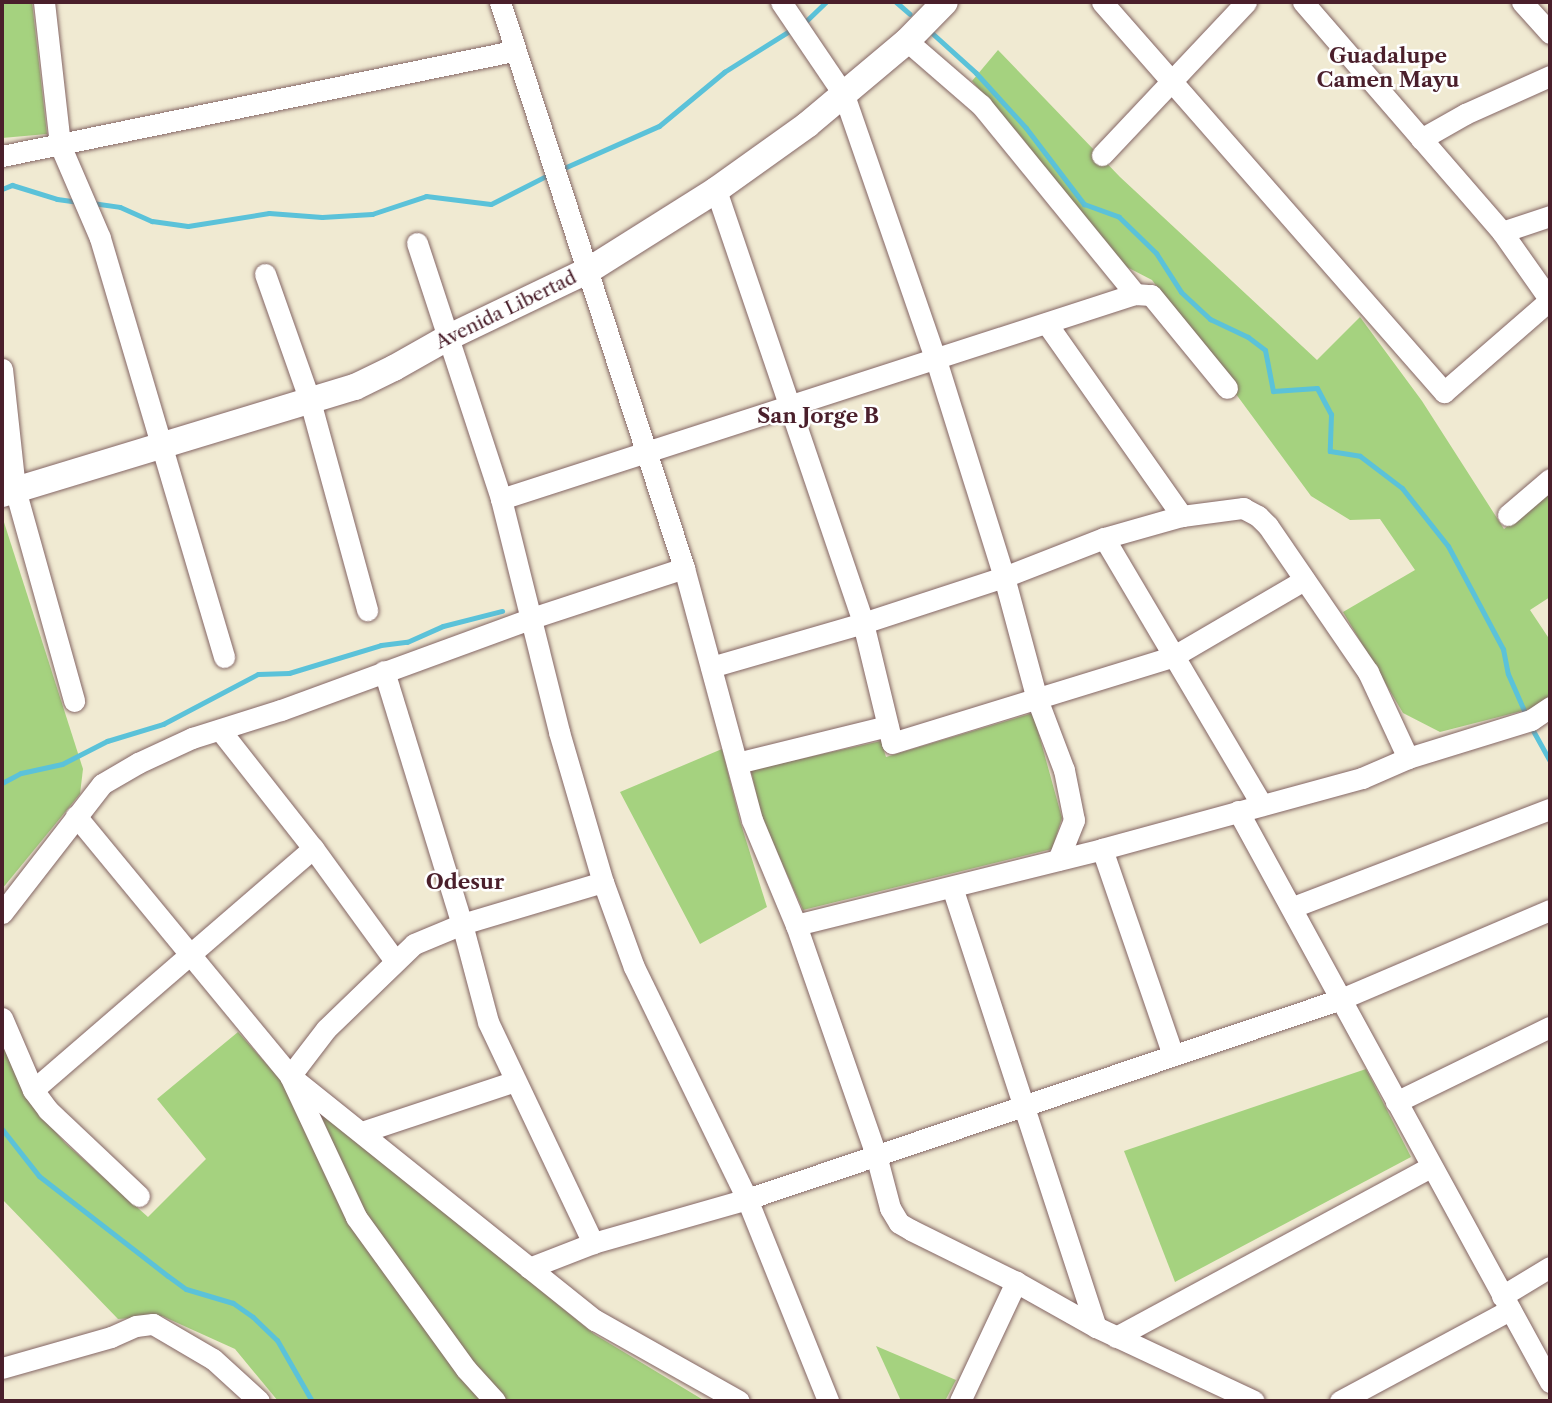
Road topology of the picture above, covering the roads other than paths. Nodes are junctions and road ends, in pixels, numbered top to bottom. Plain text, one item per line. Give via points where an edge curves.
1 (44, 2) edge
2 (500, 2) edge
3 (780, 2) edge
4 (945, 2) edge
5 (1102, 2) edge
6 (1246, 2) edge
7 (1303, 2) edge
8 (1522, 2) edge
9 (1550, 33) edge
10 (907, 41) junction
11 (513, 51) junction
12 (1550, 76) edge
13 (1171, 81) junction
14 (844, 95) junction
15 (1421, 139) junction
16 (60, 145) junction
17 (1102, 155) dead end
18 (2, 156) edge
19 (716, 190) junction
20 (1550, 216) edge
21 (1502, 232) junction
22 (417, 243) dead end
23 (589, 270) junction
24 (265, 274) dead end
25 (1135, 294) junction
26 (1550, 300) edge
27 (1047, 324) junction
28 (447, 338) junction
29 (936, 360) junction
30 (2, 369) edge
31 (1227, 388) dead end
32 (310, 401) junction
33 (790, 407) junction
34 (162, 443) junction
35 (645, 453) junction
36 (1550, 479) edge
37 (8, 492) edge
38 (501, 499) junction
39 (1508, 515) dead end
40 (1181, 516) junction
41 (1104, 538) junction
42 (684, 568) junction
43 (1004, 577) junction
44 (1304, 580) junction
45 (367, 610) dead end
46 (532, 618) junction
47 (863, 623) junction
48 (1174, 656) junction
49 (224, 657) dead end
50 (711, 667) junction
51 (384, 671) junction
52 (1037, 699) junction
53 (74, 701) dead end
54 (1550, 707) edge
55 (888, 726) junction
56 (220, 730) junction
57 (1408, 758) junction
58 (737, 763) junction
59 (1262, 805) junction
60 (1550, 809) edge
61 (1238, 811) junction
62 (76, 816) junction
63 (313, 848) junction
64 (1102, 849) junction
65 (1058, 860) junction
66 (603, 882) junction
67 (952, 887) junction
68 (1293, 907) junction
69 (1550, 910) edge
70 (2, 914) edge
71 (462, 924) junction
72 (796, 925) junction
73 (191, 956) junction
74 (395, 961) junction
75 (1341, 999) junction
76 (2, 1018) edge
77 (1550, 1027) edge
78 (1172, 1055) junction
79 (290, 1076) junction
80 (515, 1081) junction
81 (33, 1090) junction
82 (1396, 1102) junction
83 (1022, 1107) junction
84 (362, 1132) junction
85 (876, 1156) junction
86 (1430, 1167) junction
87 (139, 1196) dead end
88 (747, 1199) junction
89 (593, 1243) junction
90 (529, 1268) junction
91 (1550, 1268) edge
92 (1016, 1282) junction
93 (1506, 1303) junction
94 (1096, 1327) junction
95 (1116, 1337) junction
96 (2, 1368) edge
97 (1550, 1382) edge
98 (259, 1401) edge
99 (495, 1401) edge
100 (739, 1401) edge
101 (828, 1401) edge
102 (960, 1401) edge
103 (1254, 1401) edge
104 (1340, 1401) edge

1 - 16 street
2 - 11 street
3 - 14 street
4 - 10 main road, Avenida Libertad
5 - 13 street
6 - 13 street
7 - 15 street
8 - 9 street
10 - 14 main road, Avenida Libertad
10 - 25 street via 981,106
11 - 16 street
11 - 23 street
12 - 15 street
13 - 17 street
13 - 26 street via 1444,392
14 - 19 main road, Avenida Libertad
14 - 29 street
15 - 21 street
16 - 18 street
16 - 34 street via 100,238
19 - 23 main road, Avenida Libertad
19 - 33 street
20 - 21 street
21 - 26 street
22 - 28 street
23 - 28 main road, Avenida Libertad
23 - 35 street
24 - 32 street
25 - 27 street
25 - 31 street via 1151,295
27 - 29 street
27 - 40 street
28 - 32 main road, Avenida Libertad via 355,387
28 - 38 street
29 - 33 street
29 - 43 street
30 - 37 street
32 - 34 main road, Avenida Libertad
32 - 45 street
33 - 35 street
33 - 47 street
34 - 37 main road, Avenida Libertad
34 - 49 street
35 - 38 street
35 - 42 street
36 - 39 street
37 - 53 street
38 - 46 street
40 - 41 street
40 - 44 street via 1243,509 1258,516
41 - 43 street
41 - 48 street
42 - 46 street
42 - 50 street
43 - 47 street
43 - 52 street
44 - 48 street
44 - 57 street via 1368,672
46 - 51 street
46 - 66 street via 559,732
47 - 50 street
47 - 55 street
48 - 52 street
48 - 59 street
50 - 58 street
51 - 56 street
51 - 71 street
52 - 55 street via 892,743
52 - 65 street via 1064,770 1074,820
54 - 57 street via 1531,720
55 - 58 street
56 - 62 street via 138,763 102,784
56 - 63 street
57 - 59 street via 1362,778
58 - 72 street via 752,820
59 - 61 street
60 - 68 street
61 - 64 street
61 - 68 street
62 - 70 street
62 - 73 street
63 - 73 street
63 - 74 street
64 - 65 street
64 - 78 street
65 - 67 street
66 - 71 street
66 - 88 street via 634,967
67 - 72 street
67 - 83 street
68 - 75 street
69 - 75 street
71 - 74 street via 414,944
71 - 80 street via 488,1022
72 - 85 street
73 - 79 street
73 - 81 street
74 - 79 street via 326,1029
75 - 78 street
75 - 82 street
76 - 81 street
77 - 82 street
78 - 83 street
79 - 84 street
79 - 99 street via 356,1217 466,1370
80 - 84 street
80 - 89 street
81 - 87 street via 48,1110
82 - 86 street
83 - 85 street
83 - 94 street
84 - 90 street
85 - 88 street
85 - 92 street via 890,1208 899,1223
86 - 93 street
86 - 95 street
88 - 89 street
88 - 101 street
89 - 90 street
90 - 100 street via 596,1321
91 - 93 street
92 - 94 street
92 - 102 street
93 - 97 street
93 - 104 street
94 - 95 street
95 - 103 street
96 - 98 street via 136,1326 153,1325 213,1359

